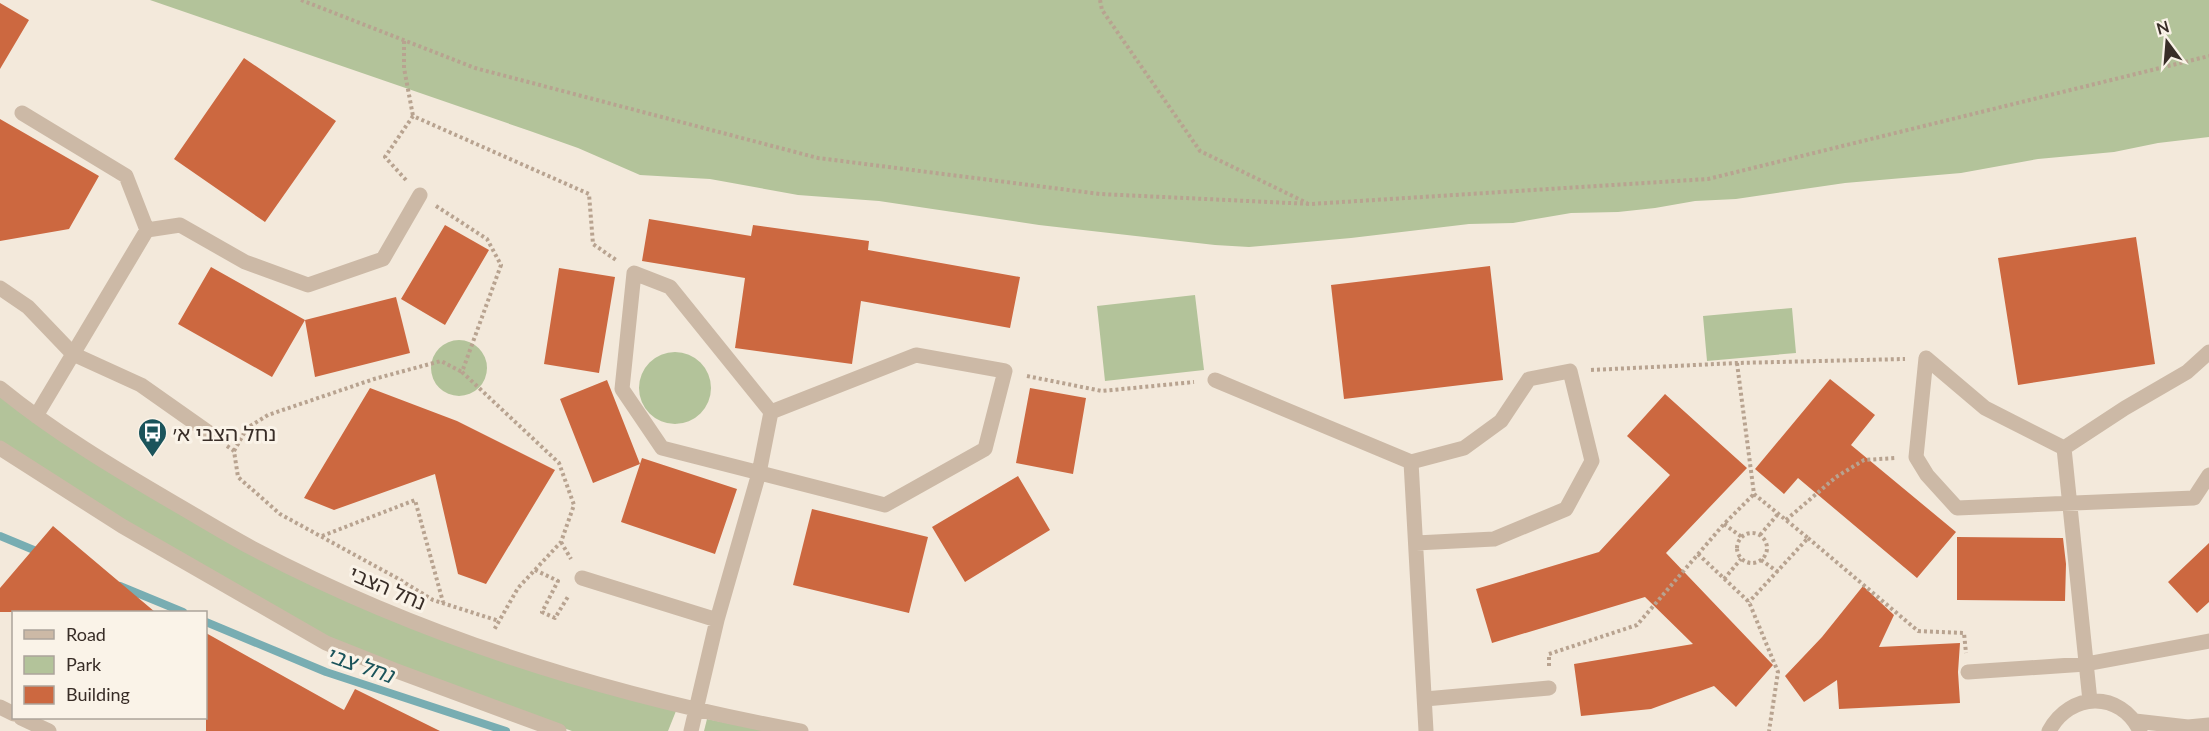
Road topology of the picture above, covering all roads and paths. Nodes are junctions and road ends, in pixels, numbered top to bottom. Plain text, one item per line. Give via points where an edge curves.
1 (301, 0) edge
2 (1100, 0) edge
3 (404, 41) junction
4 (2209, 56) edge
5 (22, 113) dead end
6 (412, 116) junction
7 (420, 195) junction
8 (1311, 204) junction
9 (147, 230) junction
10 (634, 273) junction
11 (0, 288) edge
12 (2209, 352) edge
13 (73, 354) junction
14 (1926, 358) junction
15 (1737, 363) junction
16 (1005, 371) junction
17 (1570, 371) junction
18 (462, 372) junction
19 (1215, 380) joint
20 (0, 388) edge
21 (771, 412) junction
22 (36, 416) junction
23 (212, 435) joint
24 (0, 448) edge
25 (2064, 448) junction
26 (234, 451) junction
27 (1916, 457) junction
28 (1410, 462) junction
29 (759, 473) junction
30 (2209, 475) edge
31 (1754, 494) junction
32 (2069, 504) junction
33 (1778, 514) junction
34 (1786, 520) junction
35 (1724, 524) junction
36 (1760, 535) junction
37 (321, 537) junction
38 (1742, 537) junction
39 (1808, 538) junction
40 (1416, 543) junction
41 (1698, 554) junction
42 (1741, 559) junction
43 (1761, 560) junction
44 (535, 570) junction
45 (1778, 572) junction
46 (582, 578) joint
47 (1724, 579) junction
48 (1749, 602) junction
49 (443, 603) junction
50 (717, 620) junction
51 (499, 621) junction
52 (2209, 641) edge
53 (484, 647) junction
54 (2086, 664) junction
55 (1968, 672) joint
56 (1549, 688) joint
57 (1425, 699) junction
58 (2090, 701) junction
59 (696, 709) junction
60 (25, 719) edge
61 (2209, 725) edge
62 (2052, 726) edge
63 (2138, 726) edge
64 (49, 731) edge
65 (559, 731) edge
66 (690, 731) edge
67 (801, 731) edge
68 (1426, 731) edge
69 (1769, 731) edge
70 (2037, 731) edge

1 - 3 path
2 - 8 path via 1102,10 1200,150
3 - 6 path
3 - 8 path via 475,69 818,158 1100,194
4 - 8 path via 1708,178
5 - 9 street via 126,176
6 - 7 path via 385,157
6 - 10 path via 589,194 593,244
7 - 9 street via 383,259 308,285 245,262 180,225
7 - 18 path via 487,239 501,265
9 - 13 street
10 - 21 street via 670,287
10 - 29 street via 622,389 662,448
11 - 13 street via 28,307
12 - 25 street via 2187,372
13 - 22 street
13 - 23 street via 141,386
14 - 15 path
14 - 25 street via 1984,408
14 - 27 street
15 - 17 path
15 - 31 path
16 - 19 path via 1102,391
16 - 21 street via 916,355
16 - 29 street via 985,449 885,505
17 - 28 street via 1529,379 1501,421 1464,448
17 - 40 street via 1592,460 1566,509 1494,539
18 - 26 path via 441,361 268,415 247,428
18 - 44 path via 559,463 574,505 561,542
19 - 28 street
20 - 22 street, נחל הצבי
21 - 29 street
22 - 53 street, נחל הצבי via 146,487 252,548 354,596
23 - 26 path
24 - 65 street via 122,526 326,643
25 - 32 street
26 - 37 path via 238,477 280,514
27 - 32 street via 1957,508
27 - 34 path via 1864,460 1836,477
28 - 40 street
29 - 50 street
30 - 32 street via 2194,498
31 - 33 path
31 - 35 path
32 - 54 street
33 - 34 path
33 - 36 path
34 - 39 path
35 - 38 path
35 - 41 path
36 - 38 path via 1750,532
36 - 43 path via 1767,547
37 - 49 path
37 - 49 path via 415,500
38 - 42 path via 1736,550
39 - 45 path
39 - 55 path via 1918,631 1964,633
40 - 57 street
41 - 47 path
41 - 56 path via 1637,626 1549,654
42 - 43 path via 1749,563
42 - 47 path
43 - 45 path
44 - 46 path via 558,580 543,612 555,618 576,581
44 - 51 path via 518,588
45 - 48 path
46 - 50 street
47 - 48 path
48 - 69 path via 1778,672
49 - 51 path
50 - 59 street
51 - 53 path
52 - 54 street
53 - 59 street, נחל הצבי via 591,682
54 - 55 street
54 - 58 street
56 - 57 street
57 - 68 street
58 - 62 street via 2073,705
58 - 63 street via 2122,708
59 - 66 street
59 - 67 street, נחל הצבי
60 - 64 street
61 - 63 street
62 - 70 street

